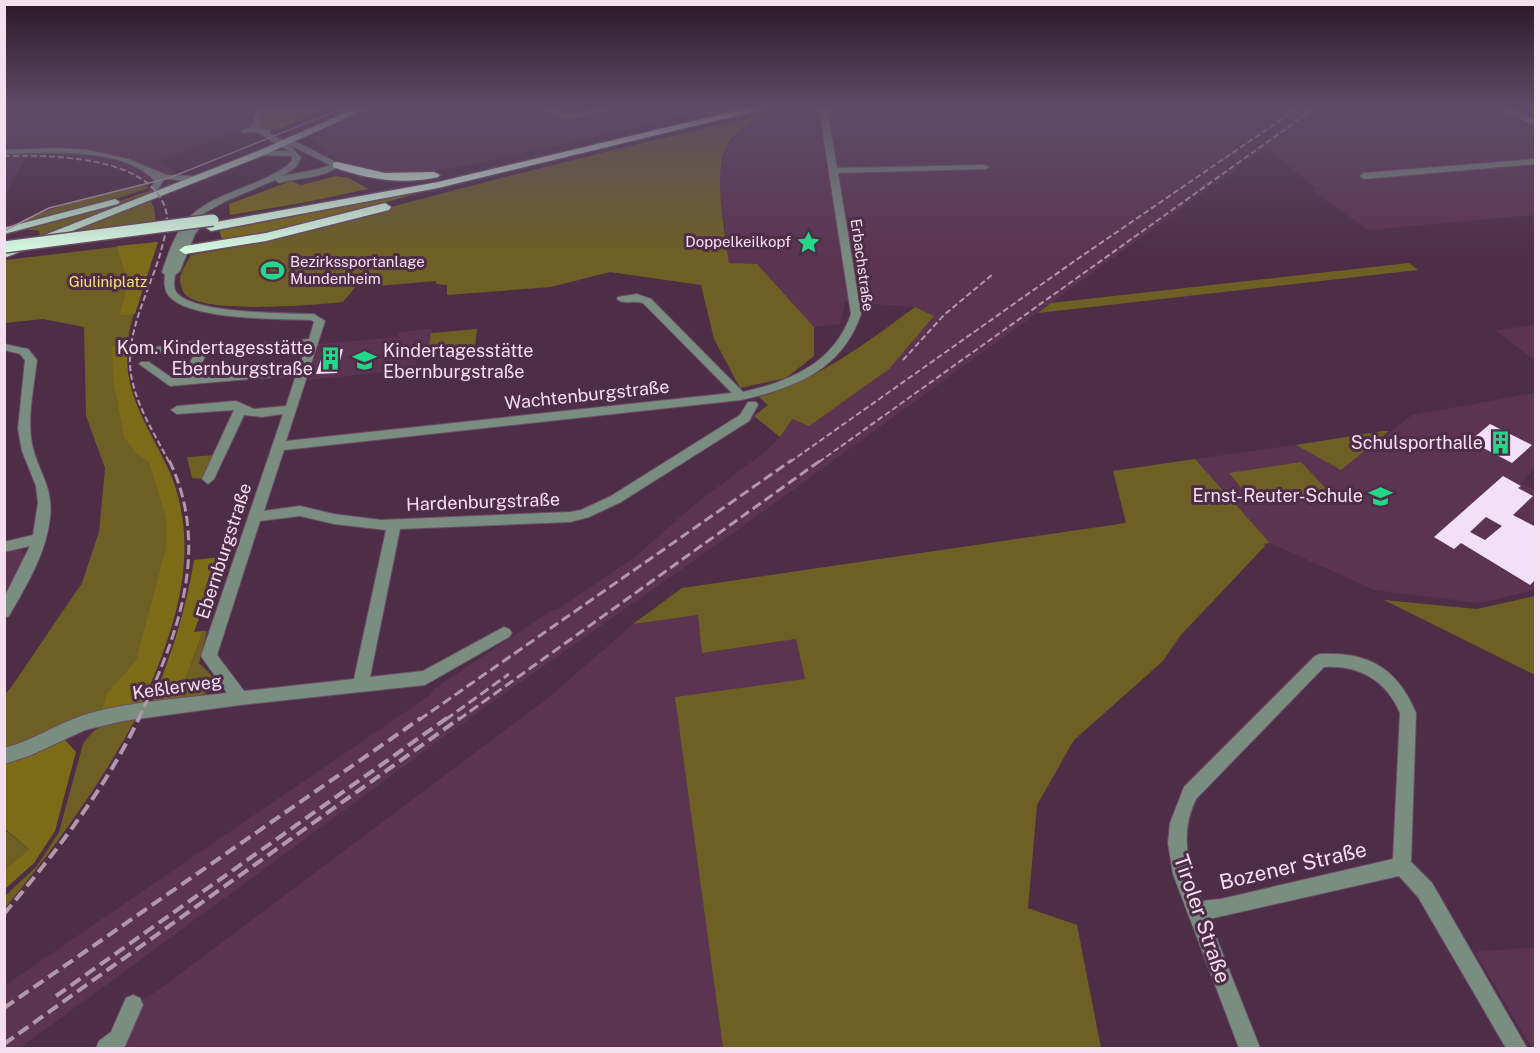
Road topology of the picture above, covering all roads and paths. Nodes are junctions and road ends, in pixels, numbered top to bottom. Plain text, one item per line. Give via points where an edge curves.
1 (111, 157) edge
2 (239, 157) edge
3 (250, 157) edge
4 (285, 157) edge
5 (290, 157) edge
6 (544, 157) edge
7 (548, 157) edge
8 (831, 157) edge
9 (322, 158) joint
10 (1536, 161) edge
11 (337, 165) junction
12 (294, 166) junction
13 (985, 167) dead end
14 (501, 168) junction
15 (148, 170) junction
16 (833, 171) junction
17 (1364, 176) dead end
18 (179, 179) junction
19 (192, 179) junction
20 (155, 188) junction
21 (212, 224) junction
22 (4, 231) edge
23 (31, 246) junction
24 (4, 248) edge
25 (179, 249) junction
26 (4, 255) edge
27 (622, 299) dead end
28 (314, 342) junction
29 (4, 347) edge
30 (210, 347) junction
31 (155, 350) dead end
32 (145, 364) dead end
33 (304, 371) junction
34 (186, 381) junction
35 (741, 396) junction
36 (752, 405) dead end
37 (291, 409) junction
38 (177, 410) dead end
39 (240, 410) junction
40 (278, 446) junction
41 (208, 478) dead end
42 (255, 517) junction
43 (394, 524) junction
44 (39, 539) junction
45 (4, 547) edge
46 (4, 612) edge
47 (504, 633) dead end
48 (361, 684) junction
49 (240, 698) junction
50 (4, 756) edge
51 (1402, 866) junction
52 (1195, 911) junction
53 (133, 1005) dead end
54 (106, 1048) edge
55 (1250, 1048) edge
56 (1517, 1048) edge

1 - 15 street
2 - 18 main road
3 - 19 main road
4 - 12 street
5 - 12 street
6 - 14 highway
7 - 14 highway
8 - 16 street, Erbachstraße
9 - 11 street
9 - 12 street, Ebernburgstraße
10 - 17 street
11 - 12 street, Ebernburgstraße via 318,174
11 - 14 highway via 364,174 403,178
12 - 25 street, Ebernburgstraße via 212,211
13 - 16 street
14 - 21 highway
14 - 25 highway via 499,175 300,229 247,241
15 - 18 street
15 - 20 street via 159,181
16 - 35 street, Erbachstraße via 855,304 851,329 836,350 801,376 775,388
18 - 19 street
18 - 20 main road
19 - 23 main road
20 - 22 main road
21 - 24 highway, bridge
21 - 26 highway
22 - 23 main road via 33,232 38,236
23 - 26 main road
25 - 28 street, Ebernburgstraße via 167,272 171,292 178,299 208,310 314,317 320,321
27 - 35 street via 637,297 647,301
28 - 30 street
28 - 33 street, Ebernburgstraße
29 - 44 street via 24,351 31,360 24,430 45,501
30 - 31 street via 196,344
30 - 34 street via 200,355
32 - 34 street via 170,382
33 - 34 street
33 - 37 street, Ebernburgstraße
35 - 40 street, Wachtenburgstraße
36 - 43 street, Hardenburgstraße via 745,418 616,499 584,514 543,520
37 - 39 street via 250,413
37 - 40 street, Ebernburgstraße
38 - 39 street via 236,405
39 - 41 street, Ebernburgstraße
40 - 42 street, Ebernburgstraße
42 - 43 street, Hardenburgstraße via 300,511 365,524
42 - 49 street, Ebernburgstraße via 209,656
43 - 48 street
44 - 45 street
44 - 46 street
47 - 48 street, Keßlerweg via 425,678
48 - 49 street, Keßlerweg
49 - 50 street, Keßlerweg via 93,721
51 - 52 street, Bozener Straße
51 - 52 street, Tiroler Straße via 1408,732 1403,696 1389,680 1359,663 1340,658 1320,661 1190,793 1179,817 1176,845
51 - 56 street via 1425,890
52 - 55 street, Tiroler Straße
53 - 54 street via 118,1039

